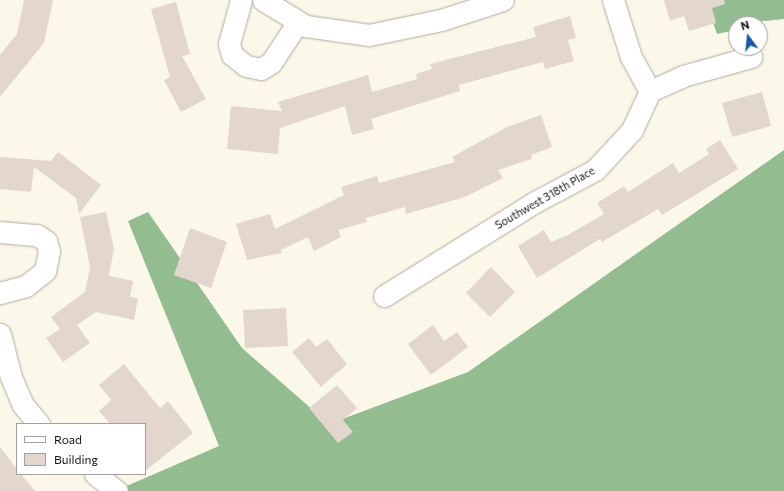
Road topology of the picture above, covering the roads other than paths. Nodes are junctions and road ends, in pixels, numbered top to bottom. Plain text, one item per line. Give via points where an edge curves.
1 (241, 0) edge
2 (263, 0) edge
3 (503, 0) edge
4 (613, 0) edge
5 (298, 22) junction
6 (751, 56) dead end
7 (650, 91) junction
8 (0, 232) edge
9 (0, 293) edge
10 (384, 296) dead end
11 (0, 334) edge
12 (38, 423) edge
13 (96, 475) edge
14 (117, 491) edge

1 - 5 street via 229,44 232,55 246,66 261,69 271,63
2 - 5 street
3 - 5 street via 441,20 369,35 336,33
4 - 7 street via 631,57
6 - 7 street via 683,76
7 - 10 street, Southwest 318th Place via 632,130 595,170 535,202
8 - 9 street via 37,235 46,241 49,250 44,271 26,286
11 - 12 street via 14,384 23,405
13 - 14 street

